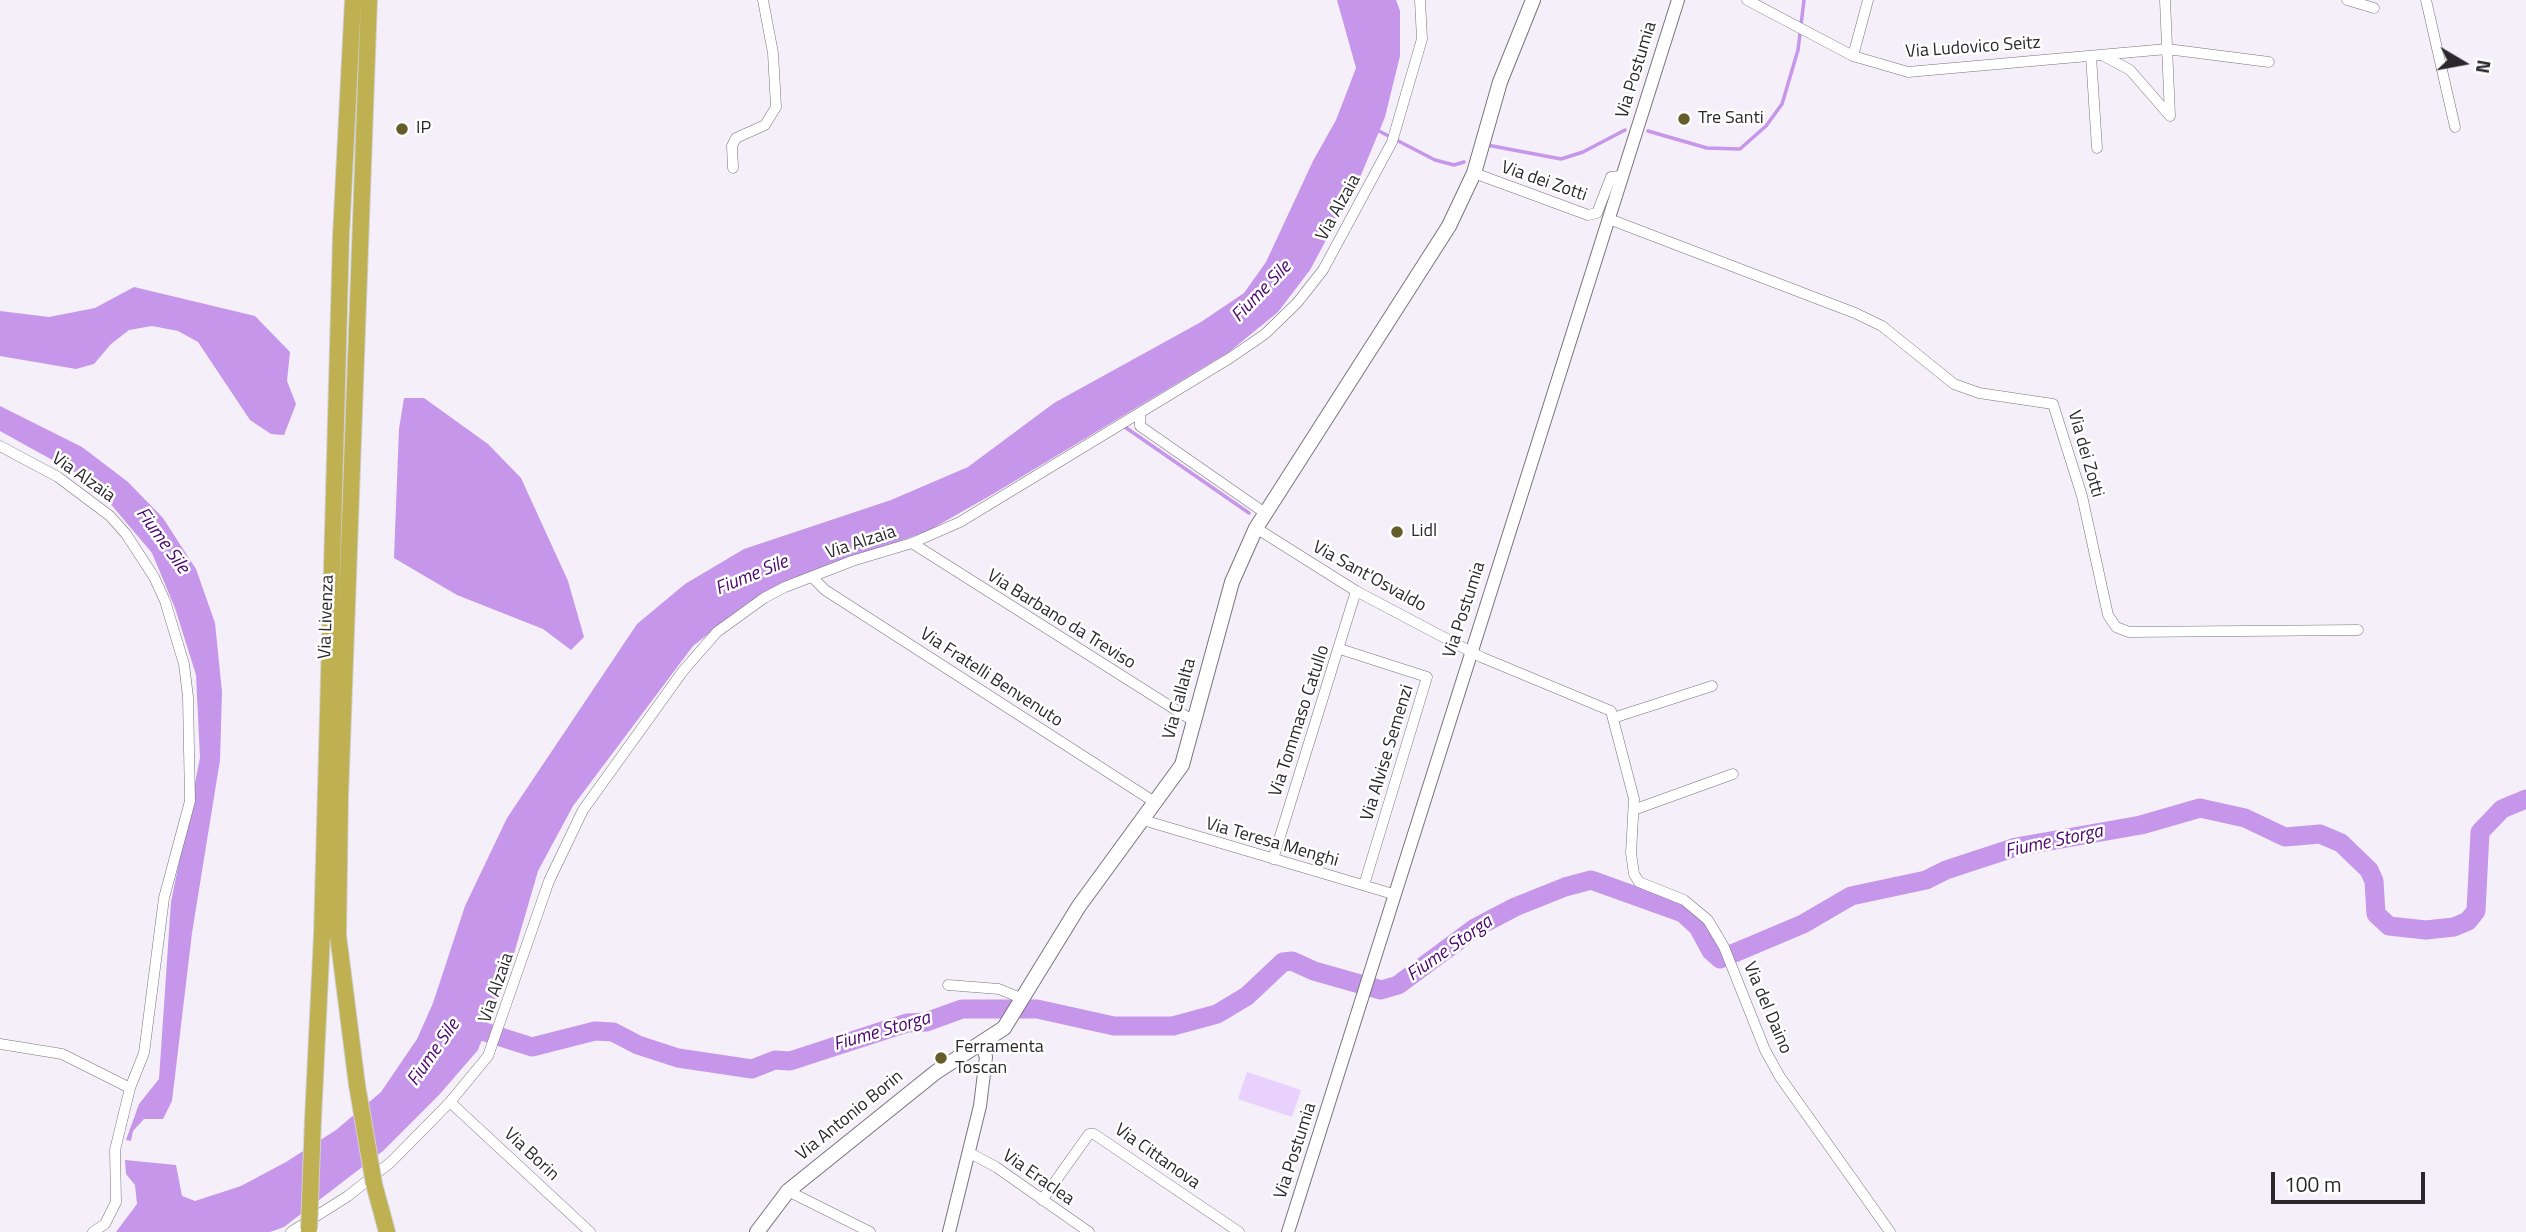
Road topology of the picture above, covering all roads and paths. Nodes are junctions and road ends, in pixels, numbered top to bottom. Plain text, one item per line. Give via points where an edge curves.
1 (353, 0) edge
2 (369, 0) edge
3 (763, 0) edge
4 (1420, 0) edge
5 (1533, 0) edge
6 (1678, 0) edge
7 (1747, 0) edge
8 (1868, 0) edge
9 (2165, 0) edge
10 (2347, 0) edge
11 (2427, 0) edge
12 (2374, 8) dead end
13 (2167, 49) junction
14 (2097, 55) junction
15 (1853, 56) junction
16 (2269, 62) dead end
17 (2455, 127) dead end
18 (2097, 148) dead end
19 (733, 168) dead end
20 (1474, 173) junction
21 (1622, 176) junction
22 (1609, 219) junction
23 (1140, 415) junction
24 (0, 446) edge
25 (1265, 513) junction
26 (1256, 528) junction
27 (912, 543) junction
28 (812, 577) junction
29 (1356, 591) junction
30 (2358, 630) dead end
31 (1340, 649) junction
32 (1471, 649) junction
33 (1712, 686) dead end
34 (1613, 718) junction
35 (1195, 723) junction
36 (1733, 774) dead end
37 (1156, 803) junction
38 (1636, 809) junction
39 (1143, 820) junction
40 (1273, 859) junction
41 (1364, 885) junction
42 (1393, 894) junction
43 (948, 985) dead end
44 (1022, 1000) junction
45 (0, 1044) edge
46 (981, 1044) junction
47 (130, 1088) junction
48 (450, 1102) junction
49 (968, 1152) junction
50 (374, 1184) junction
51 (788, 1191) junction
52 (1042, 1200) junction
53 (309, 1231) edge
54 (93, 1232) edge
55 (291, 1232) edge
56 (377, 1232) edge
57 (387, 1232) edge
58 (590, 1232) edge
59 (757, 1232) edge
60 (870, 1232) edge
61 (948, 1232) edge
62 (1089, 1232) edge
63 (1238, 1232) edge
64 (1288, 1232) edge
65 (1890, 1232) edge

1 - 53 highway, Via Livenza, bridge
2 - 50 highway, Via Livenza, bridge via 338,935
3 - 19 street via 773,53 776,107 765,125 736,138
4 - 23 street, Via Alzaia via 1422,39 1396,131 1323,270 1265,334
5 - 20 main road, Via Callalta via 1508,59
6 - 21 street, Via Postumia
7 - 15 street, Via Ludovico Seitz
8 - 15 street
9 - 13 street
10 - 12 street
11 - 17 street
13 - 14 street, Via Ludovico Seitz
13 - 14 street via 2171,116 2130,70
13 - 16 street, Via Ludovico Seitz
14 - 15 street, Via Ludovico Seitz via 1908,72
14 - 18 street
20 - 21 street, Via dei Zotti via 1588,215 1597,213 1611,177
20 - 25 main road, Via Callalta via 1424,267
21 - 22 street, Via Postumia
22 - 30 street, Via dei Zotti via 1864,317 1882,326 1954,384 1979,393 2053,404 2081,496 2108,615 2116,627 2129,632
22 - 32 street, Via Postumia
23 - 25 street via 1140,426
23 - 27 street, Via Alzaia via 960,522
24 - 47 street, Via Alzaia via 58,477 110,516 126,534 160,589 184,664 190,801 164,898 144,1054
25 - 26 main road, Via Callalta
26 - 29 street, Via Sant'Osvaldo
26 - 35 main road, Via Callalta via 1232,582
27 - 28 street, Via Alzaia
27 - 35 street, Via Barbano da Treviso
28 - 37 street, Via Fratelli Benvenuto via 825,590
28 - 48 street, Via Alzaia via 764,598 717,632 590,799 549,881 488,1056
29 - 31 street, Via Tommaso Catullo
29 - 32 street, Via Sant'Osvaldo
31 - 40 street, Via Tommaso Catullo
31 - 41 street, Via Alvise Semenzi via 1427,677
32 - 34 street, Via del Daino via 1603,707
32 - 42 street, Via Postumia
33 - 34 street
34 - 38 street, Via del Daino
35 - 37 main road, Via Callalta via 1182,765
36 - 38 street
37 - 39 main road, Via Callalta
38 - 65 street, Via del Daino via 1631,853 1634,874 1639,882 1700,911 1724,947 1780,1077
39 - 40 street, Via Teresa Menghi
39 - 44 main road, Via Callalta via 1079,906
40 - 41 street, Via Teresa Menghi
41 - 42 street, Via Teresa Menghi
42 - 64 street, Via Postumia
43 - 44 street via 999,989
44 - 46 main road, Via Callalta via 997,1035
45 - 47 street via 62,1054
46 - 49 street via 986,1068
46 - 51 main road, Via Antonio Borin via 936,1072
47 - 54 street, Via Alzaia via 115,1150 116,1202 105,1224
48 - 55 street, Via Alzaia via 391,1162
48 - 58 street, Via Borin
49 - 52 street, Via Eraclea
49 - 61 street
50 - 56 highway
50 - 57 highway, Via Livenza
51 - 59 main road, Via Antonio Borin
51 - 60 street
52 - 62 street, Via Eraclea
52 - 63 street, Via Cittanova via 1094,1133

